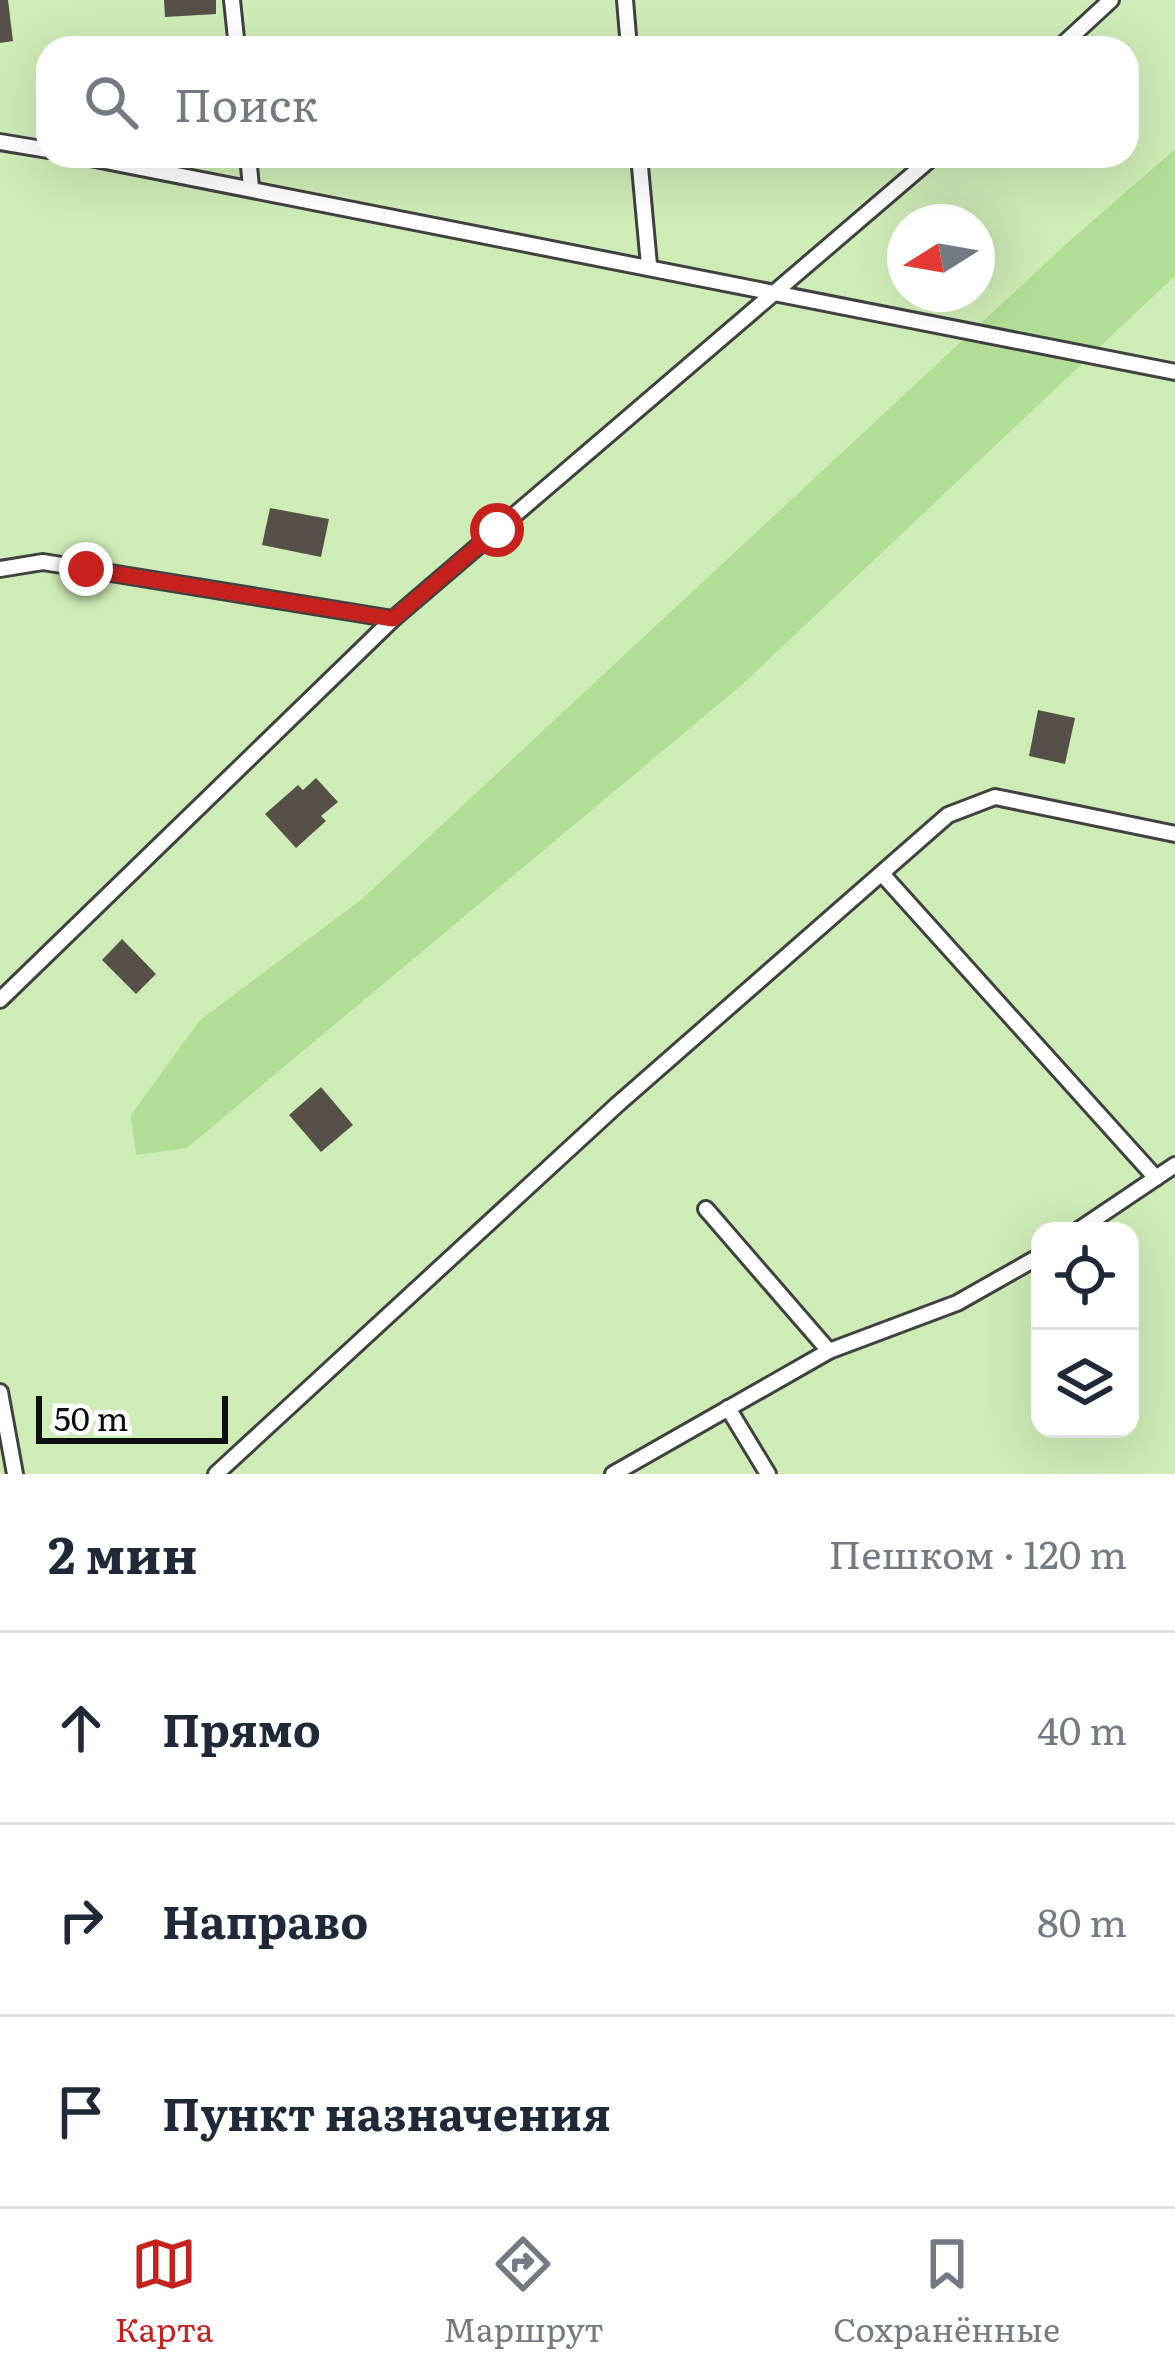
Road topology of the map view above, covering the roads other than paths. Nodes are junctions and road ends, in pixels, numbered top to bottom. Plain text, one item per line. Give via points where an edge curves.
1 (232, 0) edge
2 (625, 0) edge
3 (1111, 0) edge
4 (236, 36) edge
5 (628, 36) edge
6 (1072, 36) edge
7 (0, 142) edge
8 (36, 148) edge
9 (146, 168) edge
10 (249, 168) edge
11 (640, 168) edge
12 (920, 168) edge
13 (251, 187) junction
14 (650, 265) junction
15 (776, 291) junction
16 (1175, 372) edge
17 (0, 569) edge
18 (393, 619) junction
19 (1175, 834) edge
20 (883, 874) junction
21 (0, 1000) edge
22 (1175, 1165) edge
23 (1156, 1178) junction
24 (706, 1209) dead end
25 (1090, 1222) edge
26 (1031, 1261) edge
27 (829, 1351) junction
28 (0, 1392) edge
29 (728, 1408) junction
30 (15, 1474) edge
31 (216, 1474) edge
32 (613, 1474) edge
33 (768, 1474) edge

1 - 4 lane
2 - 5 lane
3 - 6 lane
7 - 8 lane
9 - 13 lane
10 - 13 lane
11 - 14 lane
12 - 15 lane
13 - 14 lane
14 - 15 lane
15 - 16 lane
15 - 18 lane
17 - 18 lane via 43,562
18 - 21 lane
19 - 20 lane via 995,797 948,815
20 - 23 lane
20 - 31 lane via 618,1104
22 - 23 lane
23 - 25 lane
24 - 27 lane
26 - 27 lane via 957,1303
27 - 29 lane
28 - 30 lane
29 - 32 lane
29 - 33 lane

